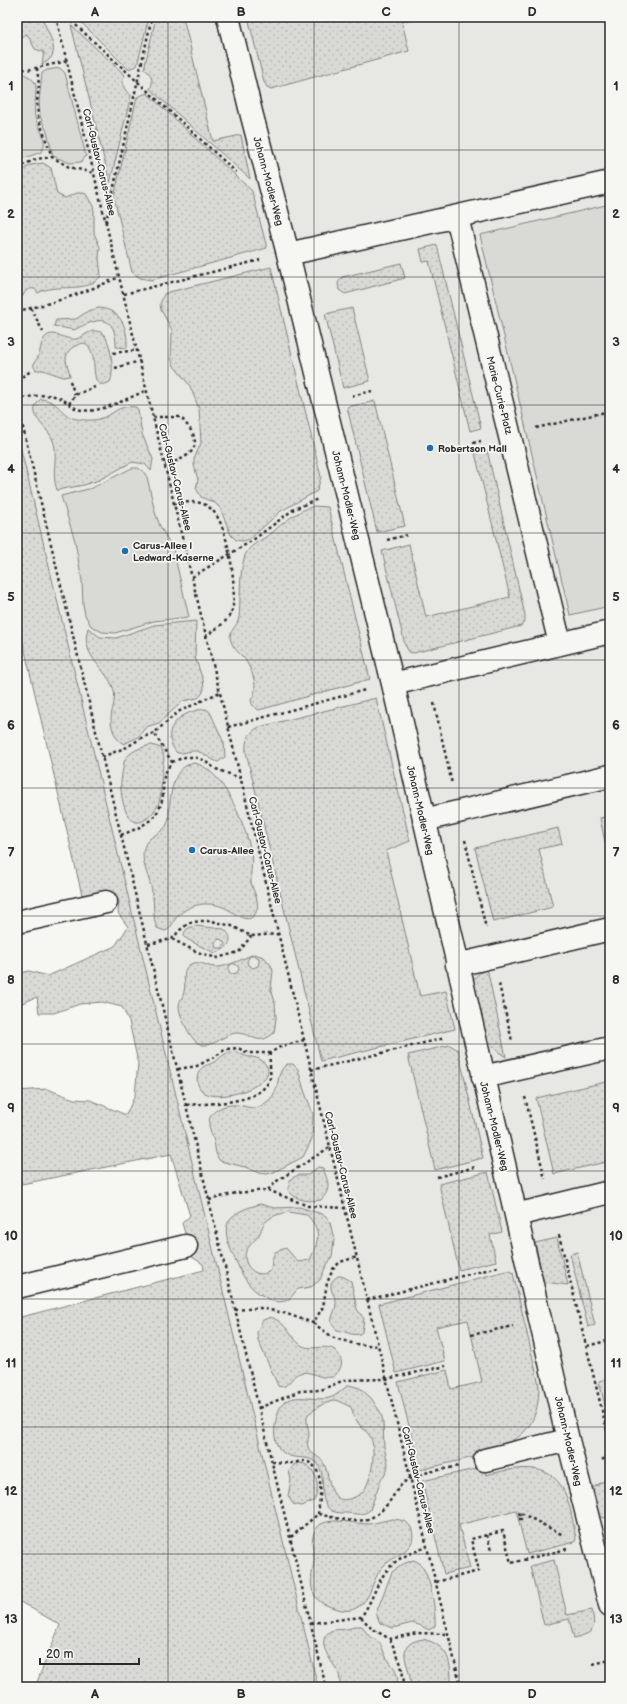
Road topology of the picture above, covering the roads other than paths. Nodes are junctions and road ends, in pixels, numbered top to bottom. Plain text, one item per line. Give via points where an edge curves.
1 (228, 17) edge
2 (610, 182) edge
3 (457, 217) junction
4 (288, 254) junction
5 (610, 632) edge
6 (560, 644) junction
7 (393, 684) junction
8 (610, 776) edge
9 (424, 820) junction
10 (106, 902) dead end
11 (17, 922) edge
12 (610, 929) edge
13 (457, 965) junction
14 (610, 1048) edge
15 (483, 1077) junction
16 (610, 1192) edge
17 (516, 1215) junction
18 (186, 1246) dead end
19 (17, 1287) edge
20 (568, 1440) junction
21 (485, 1460) road end
22 (610, 1605) edge

1 - 4 street, Johann-Modler-Weg
2 - 3 street
3 - 4 street
3 - 6 street, Marie-Curie-Platz
4 - 7 street, Johann-Modler-Weg
5 - 6 street
6 - 7 street
7 - 9 street, Johann-Modler-Weg
8 - 9 street
9 - 13 street, Johann-Modler-Weg
10 - 11 street
12 - 13 street
13 - 15 street, Johann-Modler-Weg
14 - 15 street
15 - 17 street, Johann-Modler-Weg
16 - 17 street
17 - 20 street, Johann-Modler-Weg
18 - 19 street
20 - 21 street
20 - 22 street, Johann-Modler-Weg via 588,1544

